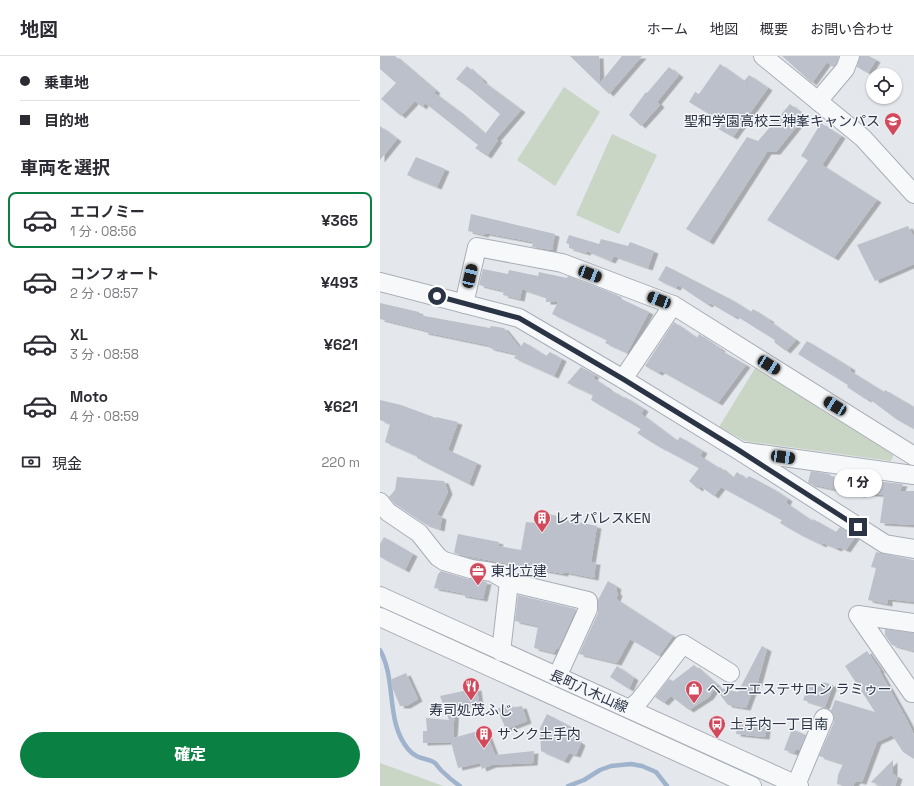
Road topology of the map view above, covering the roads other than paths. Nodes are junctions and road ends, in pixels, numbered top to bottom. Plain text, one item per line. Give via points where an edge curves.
1 (763, 56) edge
2 (850, 56) edge
3 (818, 101) junction
4 (914, 194) edge
5 (380, 282) edge
6 (464, 304) junction
7 (673, 305) junction
8 (623, 379) junction
9 (740, 451) junction
10 (914, 456) edge
11 (797, 459) junction
12 (914, 475) edge
13 (792, 484) junction
14 (380, 502) edge
15 (914, 549) edge
16 (509, 582) junction
17 (380, 596) edge
18 (380, 617) edge
19 (914, 623) edge
20 (501, 652) junction
21 (730, 673) dead end
22 (556, 677) junction
23 (914, 694) edge
24 (630, 709) junction
25 (824, 718) dead end
26 (797, 785) edge
27 (752, 786) edge

1 - 3 street
2 - 3 street via 845,69
3 - 4 street via 863,138
5 - 6 street
6 - 7 street via 477,247 562,263
6 - 8 street via 519,318
7 - 8 street
7 - 10 street
8 - 9 street
9 - 11 street
9 - 13 street
11 - 12 street
11 - 13 street
13 - 15 street via 885,544
14 - 16 street via 388,512 419,533 438,557 471,569 492,572
16 - 20 street
16 - 22 street via 588,601 588,609
17 - 20 street, 長町八木山線
18 - 27 street
19 - 23 street via 858,615
20 - 22 street, 長町八木山線
21 - 24 street via 683,644
22 - 24 street, 長町八木山線
24 - 26 street, 長町八木山線
25 - 26 street

